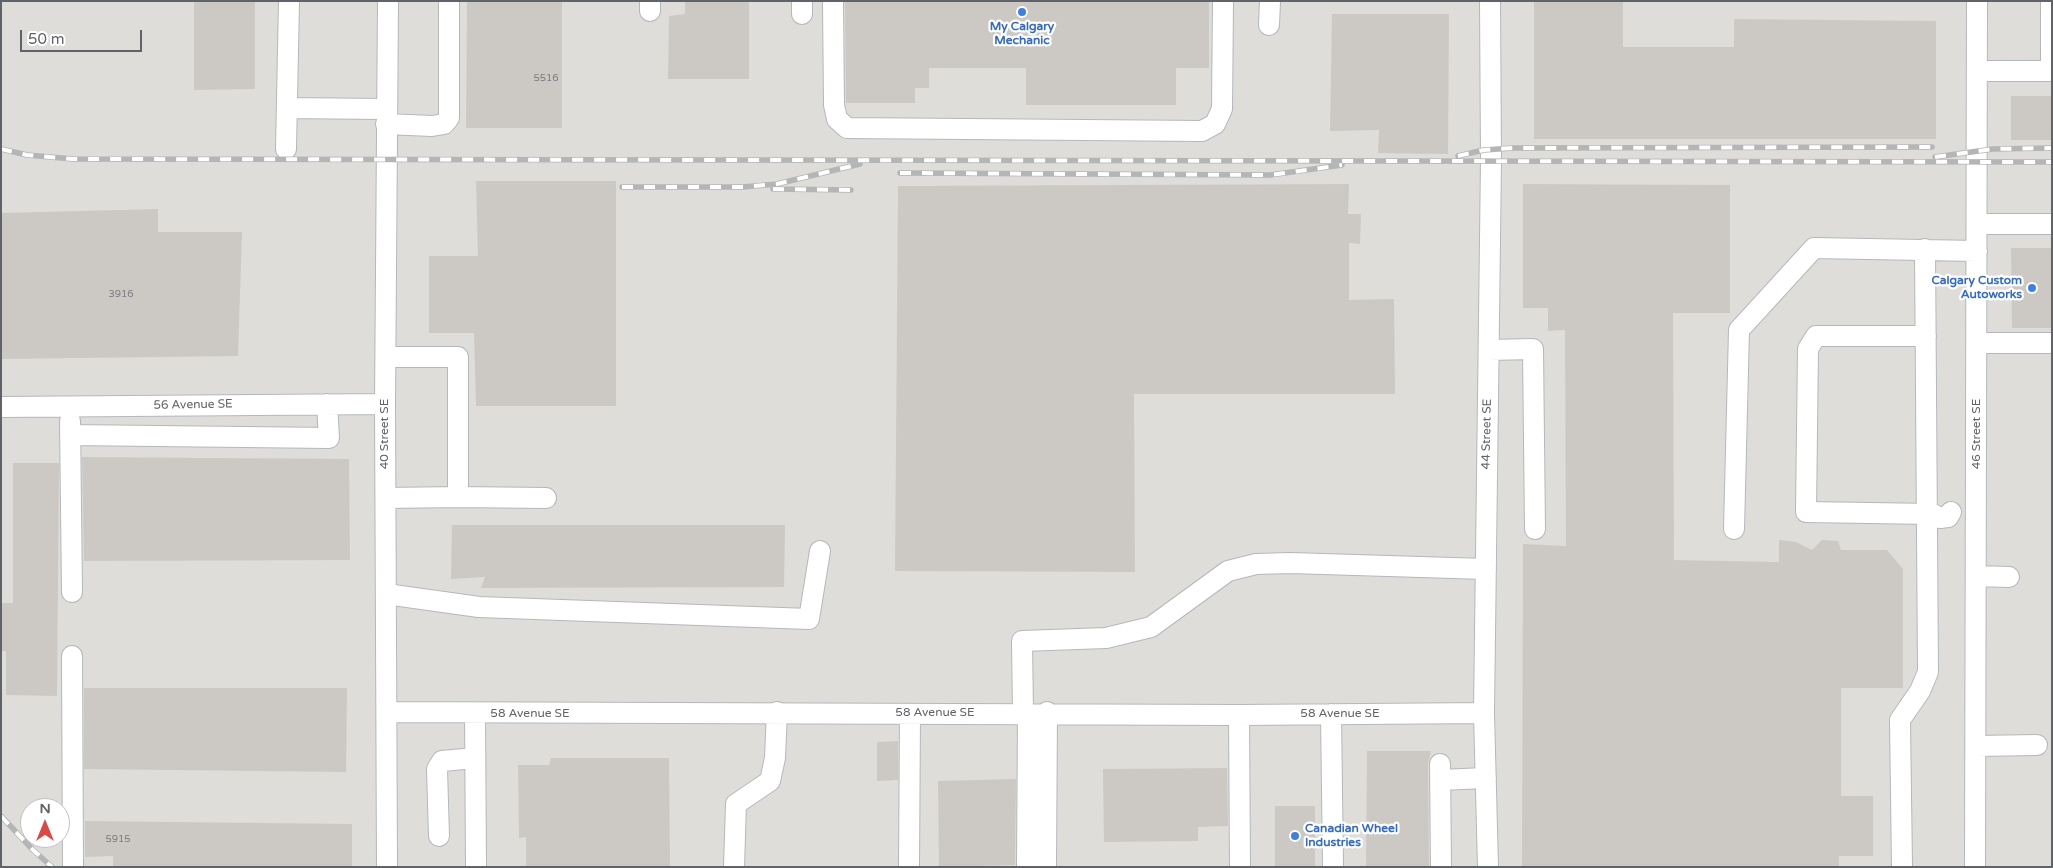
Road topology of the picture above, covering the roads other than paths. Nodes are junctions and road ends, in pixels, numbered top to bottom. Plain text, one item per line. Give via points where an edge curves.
1 (289, 1) edge
2 (388, 1) edge
3 (449, 1) edge
4 (833, 1) edge
5 (1223, 1) edge
6 (1270, 1) edge
7 (1490, 1) edge
8 (1977, 1) edge
9 (2052, 1) edge
10 (1269, 25) dead end
11 (1977, 71) junction
12 (287, 108) junction
13 (386, 116) junction
14 (286, 148) dead end
15 (1977, 224) junction
16 (2052, 224) edge
17 (1925, 249) junction
18 (1977, 251) junction
19 (1926, 336) junction
20 (2052, 342) edge
21 (1977, 343) junction
22 (1488, 350) junction
23 (386, 357) junction
24 (327, 404) junction
25 (385, 404) junction
26 (223, 405) junction
27 (1, 407) edge
28 (69, 407) junction
29 (70, 435) junction
30 (223, 437) junction
31 (458, 497) junction
32 (386, 498) junction
33 (546, 498) dead end
34 (1976, 510) junction
35 (1937, 513) junction
36 (1535, 529) dead end
37 (1734, 529) dead end
38 (820, 551) dead end
39 (1486, 568) junction
40 (1976, 576) junction
41 (2009, 577) dead end
42 (72, 592) dead end
43 (386, 594) junction
44 (72, 656) dead end
45 (387, 712) junction
46 (777, 712) junction
47 (1033, 713) junction
48 (1484, 713) junction
49 (475, 714) junction
50 (910, 714) junction
51 (1331, 714) junction
52 (1239, 715) junction
53 (2037, 745) dead end
54 (1976, 746) junction
55 (475, 758) junction
56 (1486, 778) junction
57 (439, 836) dead end
58 (73, 867) edge
59 (386, 867) edge
60 (476, 867) edge
61 (734, 867) edge
62 (909, 867) edge
63 (1027, 867) edge
64 (1046, 867) edge
65 (1240, 867) edge
66 (1333, 867) edge
67 (1441, 867) edge
68 (1488, 867) edge
69 (1902, 867) edge
70 (1975, 867) edge

1 - 12 street
2 - 13 street, 40 Street SE
3 - 13 street via 449,118 444,124 432,126
4 - 5 street via 834,105 837,119 847,128 1202,131 1215,124 1222,109
6 - 10 street
7 - 22 street, 44 Street SE
8 - 11 street, 46 Street SE
9 - 11 street via 2052,71
11 - 15 street, 46 Street SE
12 - 13 street
12 - 14 street
13 - 23 street, 40 Street SE
15 - 16 street
15 - 18 street, 46 Street SE
17 - 18 street
17 - 19 street
17 - 37 street via 1814,248 1739,330
18 - 21 street, 46 Street SE
19 - 35 street
19 - 35 street via 1816,336 1808,349 1806,512
20 - 21 street
21 - 34 street, 46 Street SE
22 - 36 street via 1533,349
22 - 39 street, 44 Street SE
23 - 25 street, 40 Street SE
23 - 31 street via 458,357
24 - 25 street, 56 Avenue SE
24 - 26 street, 56 Avenue SE
24 - 30 street via 329,438
25 - 32 street, 40 Street SE
26 - 28 street, 56 Avenue SE
26 - 30 street
27 - 28 street, 56 Avenue SE
28 - 29 street
29 - 30 street
29 - 42 street
31 - 32 street
31 - 33 street
32 - 43 street, 40 Street SE
34 - 35 street
34 - 40 street, 46 Street SE
35 - 69 street via 1928,672 1920,691 1900,720
38 - 43 street via 809,619 479,607
39 - 47 street via 1290,563 1256,564 1228,571 1151,627 1106,638 1022,642
39 - 48 street, 44 Street SE
40 - 41 street
40 - 54 street, 46 Street SE
43 - 45 street, 40 Street SE
44 - 58 street
45 - 49 street, 58 Avenue SE
45 - 59 street, 40 Street SE
46 - 49 street, 58 Avenue SE
46 - 50 street, 58 Avenue SE
46 - 61 street via 775,758 770,781 736,804
47 - 50 street, 58 Avenue SE
47 - 52 street, 58 Avenue SE
47 - 63 street
47 - 64 street
48 - 51 street, 58 Avenue SE
48 - 56 street, 44 Street SE
49 - 55 street
50 - 62 street
51 - 52 street, 58 Avenue SE
51 - 66 street
52 - 65 street
53 - 54 street
54 - 70 street, 46 Street SE
55 - 57 street via 442,761 437,768
55 - 60 street
56 - 67 street via 1440,772
56 - 68 street, 44 Street SE

